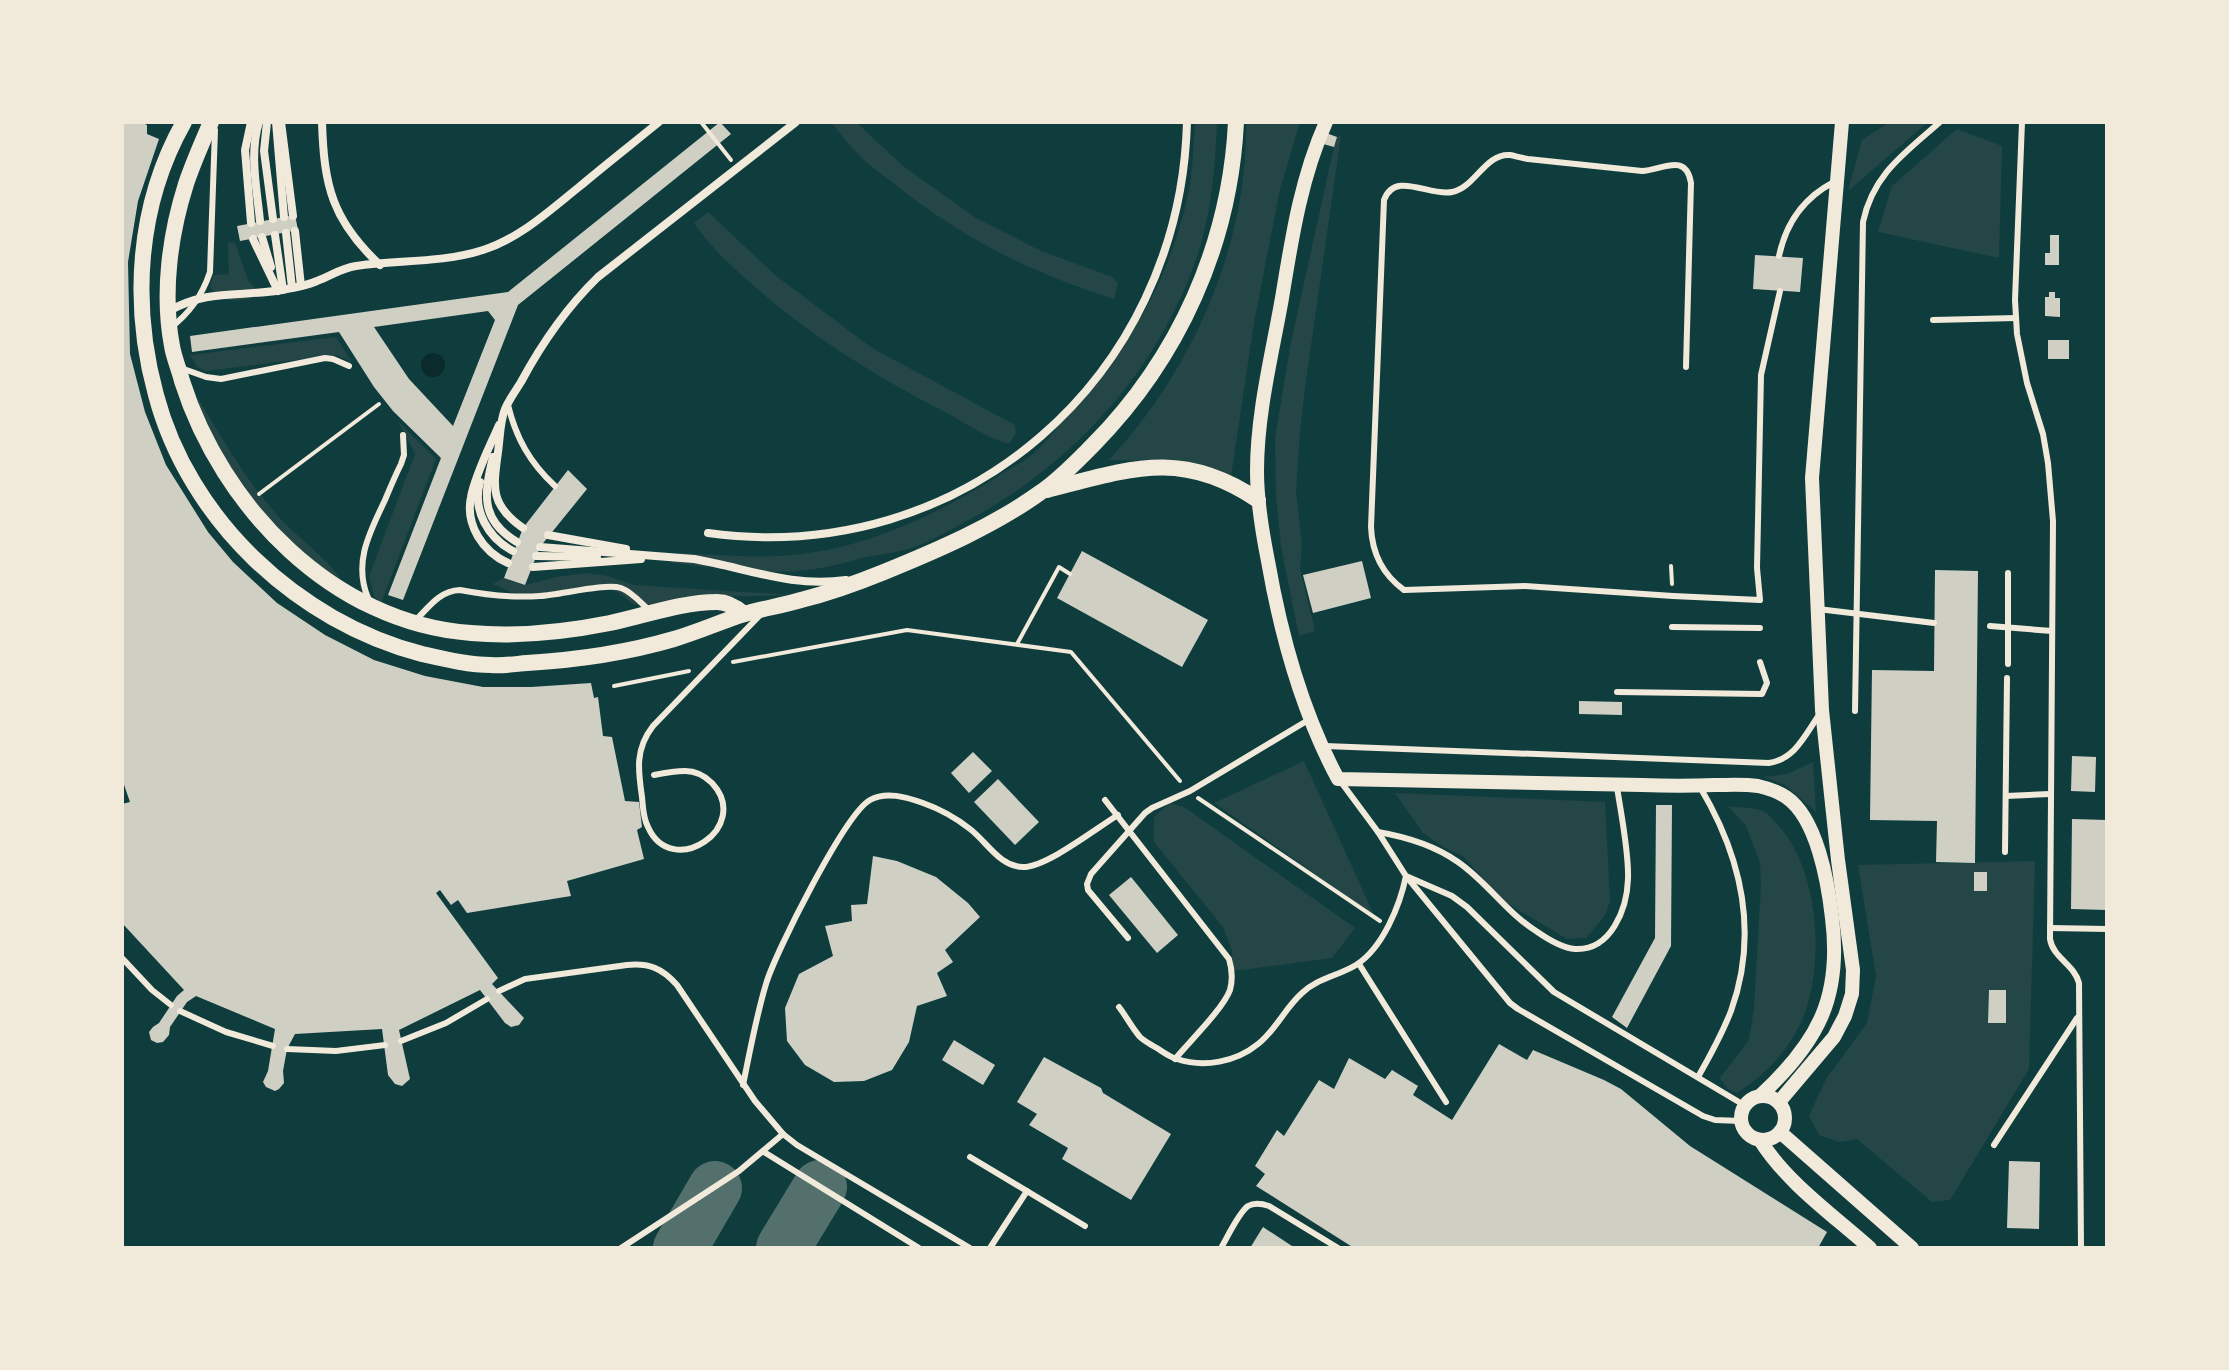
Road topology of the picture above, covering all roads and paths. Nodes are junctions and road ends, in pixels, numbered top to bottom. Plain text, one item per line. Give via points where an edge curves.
1 (184, 122) edge
2 (213, 122) edge
3 (251, 122) edge
4 (259, 122) edge
5 (267, 122) edge
6 (278, 122) edge
7 (322, 122) edge
8 (659, 122) edge
9 (701, 122) edge
10 (796, 122) edge
11 (1187, 122) edge
12 (1236, 122) edge
13 (1326, 122) edge
14 (1842, 122) edge
15 (1940, 122) edge
16 (2022, 122) edge
17 (737, 168) junction
18 (1837, 181) junction
19 (288, 216) dead end
20 (273, 219) dead end
21 (290, 232) dead end
22 (275, 235) dead end
23 (258, 238) dead end
24 (1779, 256) dead end
25 (380, 265) junction
26 (288, 288) junction
27 (1780, 291) dead end
28 (199, 297) junction
29 (169, 311) junction
30 (2016, 318) junction
31 (1933, 320) dead end
32 (170, 329) junction
33 (349, 366) dead end
34 (178, 367) junction
35 (1686, 367) dead end
36 (379, 404) dead end
37 (506, 407) junction
38 (403, 435) dead end
39 (555, 486) dead end
40 (1042, 492) junction
41 (1258, 500) junction
42 (246, 504) junction
43 (523, 528) dead end
44 (708, 533) dead end
45 (548, 535) dead end
46 (515, 546) dead end
47 (538, 552) dead end
48 (670, 557) junction
49 (508, 563) dead end
50 (533, 567) dead end
51 (885, 571) junction
52 (2008, 573) dead end
53 (1070, 574) dead end
54 (371, 606) junction
55 (1818, 609) junction
56 (765, 610) junction
57 (652, 612) junction
58 (744, 614) junction
59 (1856, 614) junction
60 (1934, 623) dead end
61 (413, 624) junction
62 (1990, 626) dead end
63 (1672, 627) dead end
64 (1760, 628) dead end
65 (2008, 628) junction
66 (2052, 631) junction
67 (1017, 644) junction
68 (1760, 662) dead end
69 (2008, 664) dead end
70 (712, 666) junction
71 (2007, 678) dead end
72 (614, 686) dead end
73 (1617, 692) dead end
74 (1822, 710) junction
75 (1855, 711) dead end
76 (1310, 719) junction
77 (1321, 746) junction
78 (654, 775) dead end
79 (1338, 779) junction
80 (1617, 785) junction
81 (1699, 785) junction
82 (1190, 791) junction
83 (2050, 794) junction
84 (2006, 796) junction
85 (1105, 800) dead end
86 (1118, 815) junction
87 (1130, 831) junction
88 (1378, 832) junction
89 (2005, 852) dead end
90 (1406, 876) junction
91 (1388, 926) junction
92 (2050, 928) junction
93 (2107, 929) edge
94 (1128, 938) dead end
95 (122, 958) edge
96 (1359, 964) junction
97 (499, 991) dead end
98 (487, 999) dead end
99 (171, 1005) dead end
100 (1119, 1007) dead end
101 (180, 1011) dead end
102 (2078, 1016) junction
103 (401, 1041) dead end
104 (385, 1045) dead end
105 (273, 1046) dead end
106 (287, 1049) dead end
107 (1175, 1059) junction
108 (1698, 1077) junction
109 (743, 1085) junction
110 (1761, 1095) junction
111 (1446, 1102) dead end
112 (1779, 1102) junction
113 (1743, 1113) junction
114 (1780, 1132) junction
115 (783, 1134) junction
116 (1760, 1140) junction
117 (1994, 1145) dead end
118 (764, 1152) junction
119 (970, 1157) dead end
120 (1027, 1191) junction
121 (1085, 1226) dead end
122 (621, 1248) edge
123 (919, 1248) edge
124 (970, 1248) edge
125 (990, 1248) edge
126 (1221, 1248) edge
127 (1338, 1248) edge
128 (1870, 1248) edge
129 (1912, 1248) edge
130 (2081, 1248) edge

1 - 58 main road via 161,170 145,230 141,291 146,352 158,404 189,477 221,522 270,572 325,613 383,641 436,657 491,665 634,649
2 - 28 lane via 210,272
2 - 29 main road via 175,224
3 - 4 street via 245,150 255,222 253,153
5 - 20 street via 264,151
6 - 19 street
7 - 25 street via 324,165 337,210 348,231
8 - 25 street via 505,241 481,251
9 - 17 path
10 - 17 street
11 - 44 street via 1179,201 1147,298 1090,387 1030,446 956,493 901,516 814,535 759,538
12 - 40 main road via 1227,199 1214,248 1174,340 1116,422
13 - 41 street via 1305,177 1293,235 1261,416
14 - 18 street
15 - 59 lane via 1884,172 1863,222
16 - 30 lane
17 - 37 street via 578,296
18 - 24 lane via 1798,210
18 - 55 street via 1812,478
21 - 26 street
22 - 26 street
23 - 26 street
25 - 26 street via 344,269
26 - 28 street
27 - 35 lane via 1761,375 1760,600 1525,586 1404,590 1378,561 1371,527 1384,200 1390,190 1401,185 1452,192 1494,159 1510,155 1642,171 1671,164 1682,167 1691,183
28 - 29 street
28 - 32 lane
29 - 32 main road
30 - 31 lane
30 - 66 lane via 2052,492
32 - 34 main road
33 - 34 lane via 325,358 221,379
34 - 42 main road via 205,439
36 - 42 path
37 - 39 lane via 528,456
37 - 43 street via 494,483 502,508
37 - 46 street via 485,487 493,520
37 - 49 street via 470,511 479,540
38 - 54 lane via 401,464 362,557
40 - 41 main road via 1161,466 1212,476
40 - 51 main road via 952,542
41 - 76 street via 1278,611
42 - 54 main road via 282,544
45 - 48 street
47 - 48 street
48 - 50 street
48 - 51 street via 790,581 838,581
51 - 56 main road
52 - 65 lane
53 - 67 path via 1059,567
54 - 61 main road
55 - 59 lane
55 - 74 street
56 - 58 main road
56 - 70 lane
57 - 58 main road via 714,602
57 - 61 main road via 611,623 527,633 473,634
57 - 61 lane via 617,587 506,597 452,590 439,596
59 - 60 lane
59 - 75 lane
62 - 65 lane
63 - 64 lane
65 - 66 lane
65 - 69 lane
66 - 83 lane
67 - 70 path via 907,630
67 - 82 path via 1071,652
68 - 73 lane via 1767,683 1762,694
70 - 72 path
70 - 78 lane via 646,735 638,766 648,829 665,846 700,846 722,820 716,787 697,773
71 - 84 lane
74 - 77 lane via 1791,754 1769,763
74 - 112 street via 1852,994 1834,1037
76 - 77 street
76 - 82 lane
77 - 79 street
79 - 80 street
79 - 88 lane
80 - 81 street
80 - 88 lane via 1626,895 1610,934 1586,948 1573,949 1537,932 1474,874 1439,850
81 - 108 lane via 1731,852 1744,923 1731,1009
81 - 110 street via 1756,786 1794,803 1814,837 1829,897 1834,963 1826,1007 1803,1050
82 - 87 lane via 1152,808
82 - 91 path
83 - 84 lane
83 - 92 lane
84 - 89 lane
85 - 86 lane
86 - 87 lane
86 - 109 lane via 1041,863 1025,867 1007,864 965,825 924,803 893,795 864,804 827,859 773,963
87 - 94 lane via 1087,884
87 - 107 lane via 1222,947 1232,972 1226,999
88 - 90 lane
90 - 91 lane
90 - 108 lane via 1467,907 1554,992
90 - 113 lane via 1510,1003 1526,1015 1703,1116 1715,1120
91 - 96 lane
92 - 93 lane
92 - 102 lane via 2051,947 2077,976
95 - 99 lane
96 - 107 lane via 1313,984 1270,1034 1242,1054 1209,1063
96 - 111 lane
97 - 109 lane via 525,979 641,963 655,967 677,985
98 - 103 lane
100 - 107 lane via 1141,1039
101 - 105 lane
102 - 117 lane
102 - 130 lane
104 - 106 lane
108 - 113 lane
109 - 115 lane
110 - 112 street
110 - 113 street via 1749,1100
112 - 114 street via 1786,1120
113 - 116 street via 1747,1134
114 - 116 street
114 - 129 street
115 - 118 lane
115 - 124 lane
116 - 128 street via 1790,1177
118 - 122 lane
118 - 123 lane
119 - 120 lane
120 - 121 lane
120 - 125 lane
126 - 127 lane via 1241,1214 1259,1203

